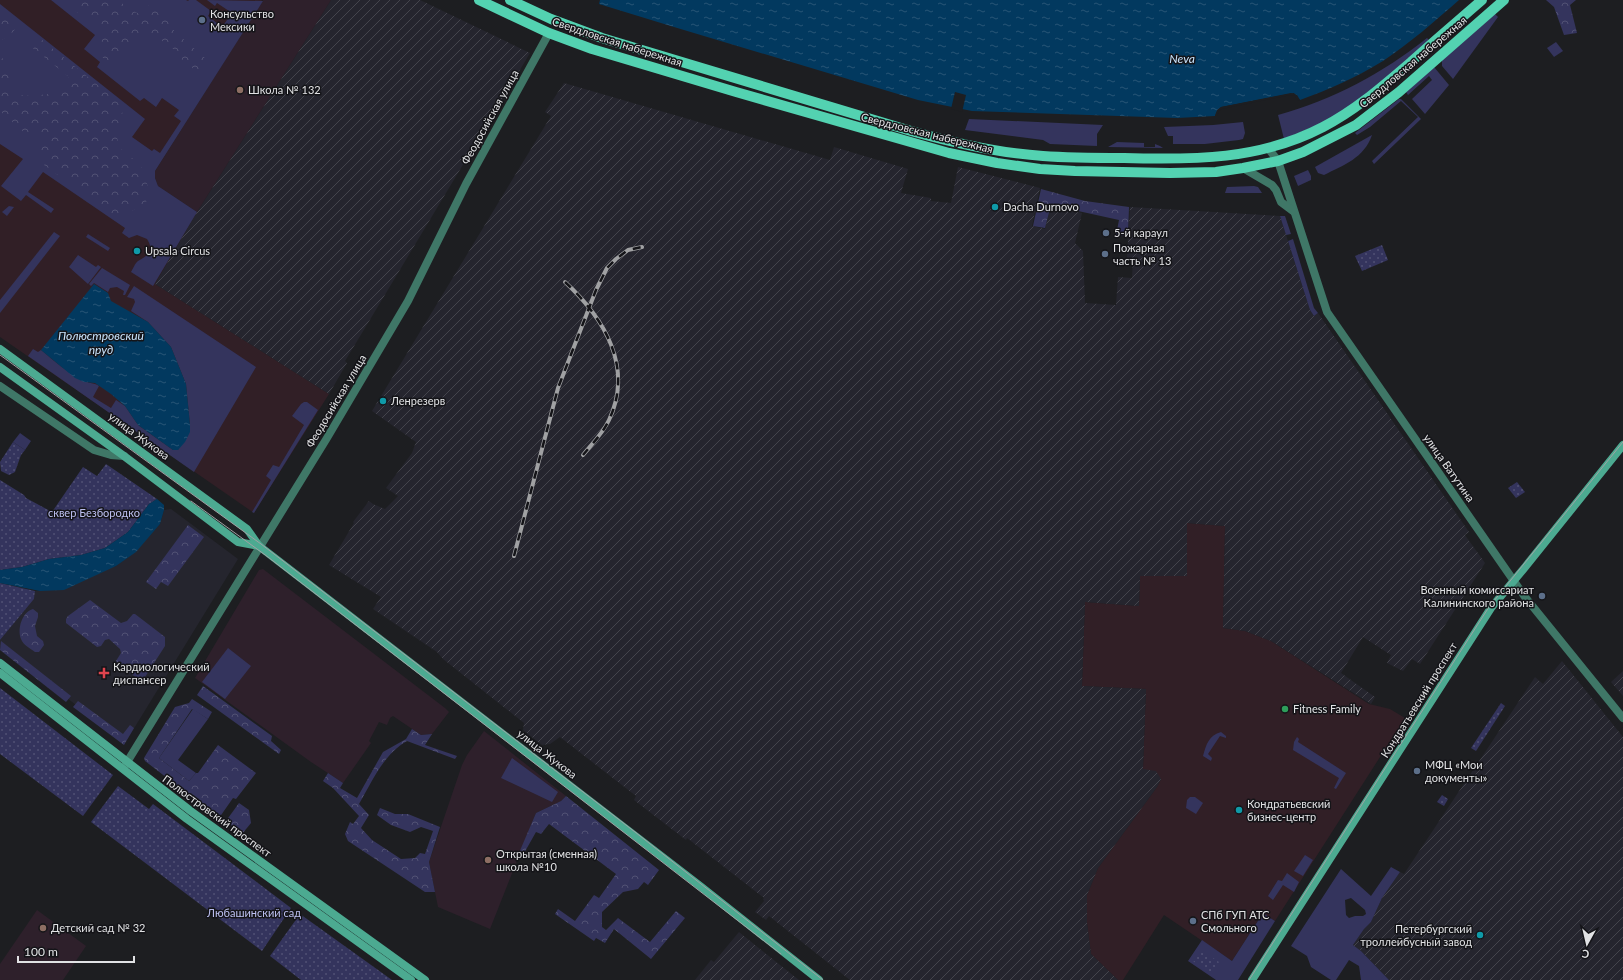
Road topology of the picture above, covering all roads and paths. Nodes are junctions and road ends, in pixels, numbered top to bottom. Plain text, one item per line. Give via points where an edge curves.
1 (479, 0) edge
2 (510, 0) edge
3 (1482, 0) edge
4 (1504, 0) edge
5 (549, 33) junction
6 (1268, 148) junction
7 (1278, 161) junction
8 (1243, 168) junction
9 (1293, 211) junction
10 (0, 349) edge
11 (0, 367) edge
12 (0, 386) edge
13 (1623, 445) edge
14 (124, 456) junction
15 (259, 546) junction
16 (1514, 581) junction
17 (0, 662) edge
18 (0, 673) edge
19 (1623, 718) edge
20 (125, 766) junction
21 (411, 980) edge
22 (425, 980) edge
23 (819, 980) edge
24 (1252, 980) edge

1 - 5 main road, Свердловская набережная
2 - 6 main road, Свердловская набережная via 602,38 911,131 1000,151 1042,156 1163,159 1244,154
3 - 6 main road, Свердловская набережная via 1376,92 1348,112 1322,127
4 - 7 main road, Свердловская набережная via 1399,92 1356,125 1303,152
5 - 8 main road, Свердловская набережная via 660,70 908,143 997,163 1075,171 1216,172
5 - 15 street, Феодосийская улица via 466,184 408,301
6 - 7 street, улица Ватутина
7 - 8 main road, Свердловская набережная
7 - 9 street, улица Ватутина
8 - 9 street, улица Ватутина via 1272,185 1281,202
9 - 16 street, улица Ватутина via 1327,312
10 - 15 main road, улица Жукова via 247,529
11 - 14 main road, улица Жукова
12 - 14 street via 87,446 101,453
13 - 16 main road, Кондратьевский проспект
14 - 15 main road, улица Жукова via 238,542
15 - 20 street, Феодосийская улица
15 - 23 main road, улица Жукова
16 - 19 street, улица Ватутина
16 - 24 main road, Кондратьевский проспект via 1491,608
17 - 20 main road, Полюстровский проспект
18 - 20 main road, Полюстровский проспект
20 - 21 main road, Полюстровский проспект via 199,827
20 - 22 main road, Полюстровский проспект

